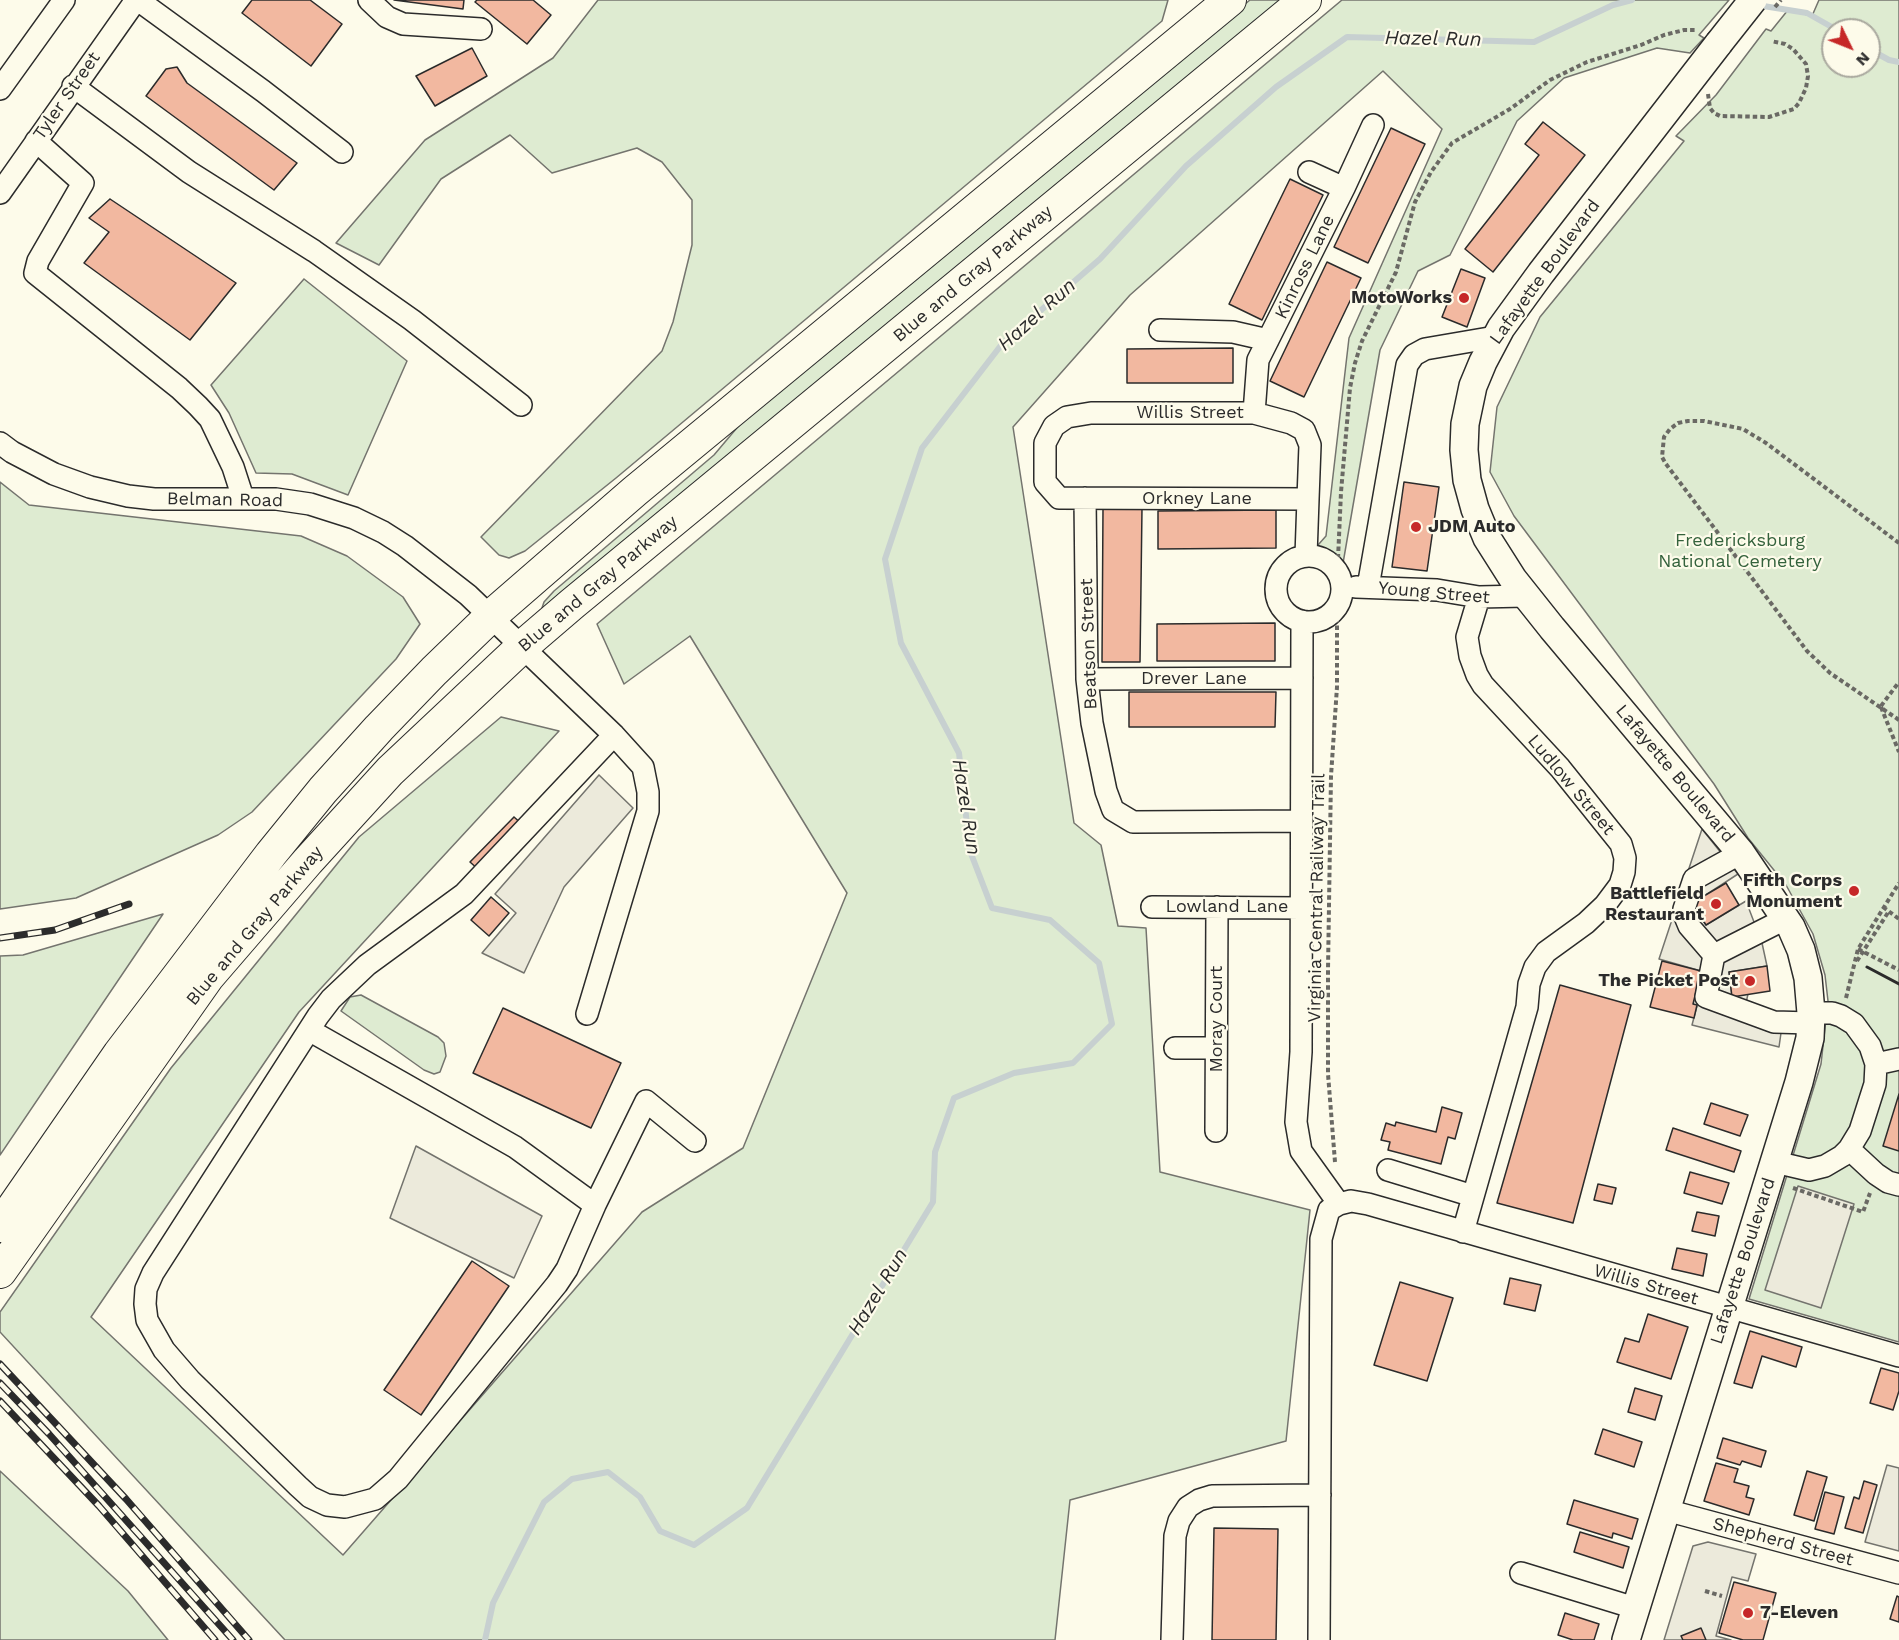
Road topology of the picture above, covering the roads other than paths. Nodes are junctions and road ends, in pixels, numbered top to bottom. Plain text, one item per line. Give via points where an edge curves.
1 (64, 0) edge
2 (137, 0) edge
3 (369, 0) edge
4 (1230, 0) edge
5 (1305, 0) edge
6 (1753, 0) edge
7 (481, 29) dead end
8 (74, 86) junction
9 (0, 89) edge
10 (1373, 125) dead end
11 (36, 141) junction
12 (342, 152) dead end
13 (1309, 172) dead end
14 (1344, 188) junction
15 (0, 193) edge
16 (1160, 330) dead end
17 (1495, 337) junction
18 (1268, 340) junction
19 (521, 405) dead end
20 (1254, 413) junction
21 (0, 443) edge
22 (243, 498) junction
23 (1085, 498) junction
24 (1308, 499) junction
25 (1306, 556) junction
26 (1343, 587) junction
27 (1368, 587) junction
28 (1525, 596) junction
29 (1479, 597) junction
30 (491, 616) junction
31 (1302, 621) junction
32 (523, 646) junction
33 (1302, 678) junction
34 (1087, 680) junction
35 (614, 735) junction
36 (1302, 821) junction
37 (1741, 853) junction
38 (1152, 907) dead end
39 (1217, 907) junction
40 (1301, 908) junction
41 (1787, 918) junction
42 (1714, 955) junction
43 (587, 1014) dead end
44 (1811, 1018) junction
45 (309, 1030) junction
46 (1174, 1048) dead end
47 (1216, 1048) junction
48 (1899, 1059) edge
49 (1876, 1064) junction
50 (1216, 1131) dead end
51 (695, 1141) dead end
52 (1849, 1149) junction
53 (1775, 1162) junction
54 (1388, 1170) dead end
55 (1899, 1185) edge
56 (1473, 1196) junction
57 (1339, 1204) junction
58 (595, 1205) junction
59 (13, 1223) edge
60 (1464, 1232) junction
61 (0, 1272) edge
62 (1728, 1308) junction
63 (1899, 1356) edge
64 (1320, 1495) junction
65 (1666, 1510) junction
66 (1521, 1573) dead end
67 (1899, 1573) edge
68 (1635, 1608) junction
69 (1172, 1640) edge
70 (1319, 1640) edge
71 (1626, 1640) edge

1 - 9 street
2 - 8 street, Tyler Street
2 - 12 street
3 - 7 street via 387,17 403,24
4 - 30 highway, Blue and Gray Parkway via 635,491
5 - 32 highway, Blue and Gray Parkway
6 - 17 main road, Lafayette Boulevard, bridge
8 - 11 street, Tyler Street
8 - 19 street via 189,172 314,251 412,320
10 - 14 street, Kinross Lane
11 - 15 street, Tyler Street
11 - 22 street via 83,183 35,273 198,406 210,419
13 - 14 street
14 - 18 street, Kinross Lane
16 - 18 street via 1233,332
17 - 27 street via 1425,349 1407,365
17 - 28 main road, Lafayette Boulevard via 1471,396 1465,424 1466,470 1475,509 1487,537
18 - 20 street, Kinross Lane via 1258,360
20 - 23 street, Willis Street via 1091,413 1067,417 1054,426 1045,443 1045,482 1059,498
20 - 24 street, Willis Street via 1304,430 1310,446
21 - 22 street, Belman Road via 54,474 128,496
22 - 30 street, Belman Road via 310,504 354,518 405,546
23 - 24 street, Orkney Lane
23 - 34 street, Beatson Street
24 - 25 street, Willis Street
25 - 26 street via 1330,563
25 - 31 street via 1283,568 1276,588 1283,610
26 - 27 street, Young Street
26 - 31 street via 1337,608 1314,622
27 - 29 street, Young Street via 1437,590
28 - 29 street, Young Street
28 - 37 main road, Lafayette Boulevard
29 - 56 street, Ludlow Street via 1467,637 1477,675 1560,768 1621,844 1625,858 1620,885 1605,904 1587,923 1546,952 1535,967
30 - 32 street, Belman Road
30 - 59 highway, Blue and Gray Parkway via 379,728 271,854 119,1054
31 - 33 street
32 - 35 street, Belman Road
32 - 59 highway, Blue and Gray Parkway via 390,771 308,861 208,977
33 - 34 street, Drever Lane
33 - 36 street
34 - 36 street, Beatson Street via 1094,734 1113,810 1132,822
35 - 43 street, Belman Road via 643,767 648,811
35 - 45 street via 464,894 348,982
36 - 40 street
37 - 41 main road, Lafayette Boulevard
37 - 42 street via 1694,879 1684,909 1689,926
38 - 39 street, Lowland Lane
39 - 40 street, Lowland Lane
39 - 47 street, Moray Court
40 - 57 street via 1301,1052 1296,1122 1301,1151
41 - 42 street
41 - 44 main road, Lafayette Boulevard via 1808,978
42 - 44 street via 1706,997 1774,1022
44 - 49 street via 1832,1013 1854,1024 1870,1046
44 - 53 main road, Lafayette Boulevard via 1810,1038
45 - 58 street via 515,1147
45 - 58 street via 153,1273 145,1304 147,1320 164,1350 310,1497 327,1505 361,1504 375,1499 398,1479 557,1284
46 - 47 street
47 - 50 street, Moray Court
48 - 49 street
49 - 52 street via 1869,1108
51 - 58 street via 646,1101
52 - 53 street via 1834,1161 1809,1170
52 - 55 street via 1876,1174
53 - 62 main road, Lafayette Boulevard
54 - 56 street
56 - 60 street, Ludlow Street
57 - 60 street, Willis Street via 1368,1204
57 - 64 street via 1329,1210 1321,1239
59 - 61 highway, Blue and Gray Parkway
60 - 62 street, Willis Street
62 - 63 street, Willis Street
62 - 65 main road, Lafayette Boulevard
64 - 69 street via 1212,1496 1188,1507 1175,1536
64 - 70 street
65 - 67 street, Shepherd Street
65 - 68 main road, Lafayette Boulevard
66 - 68 street
68 - 71 main road, Lafayette Boulevard

